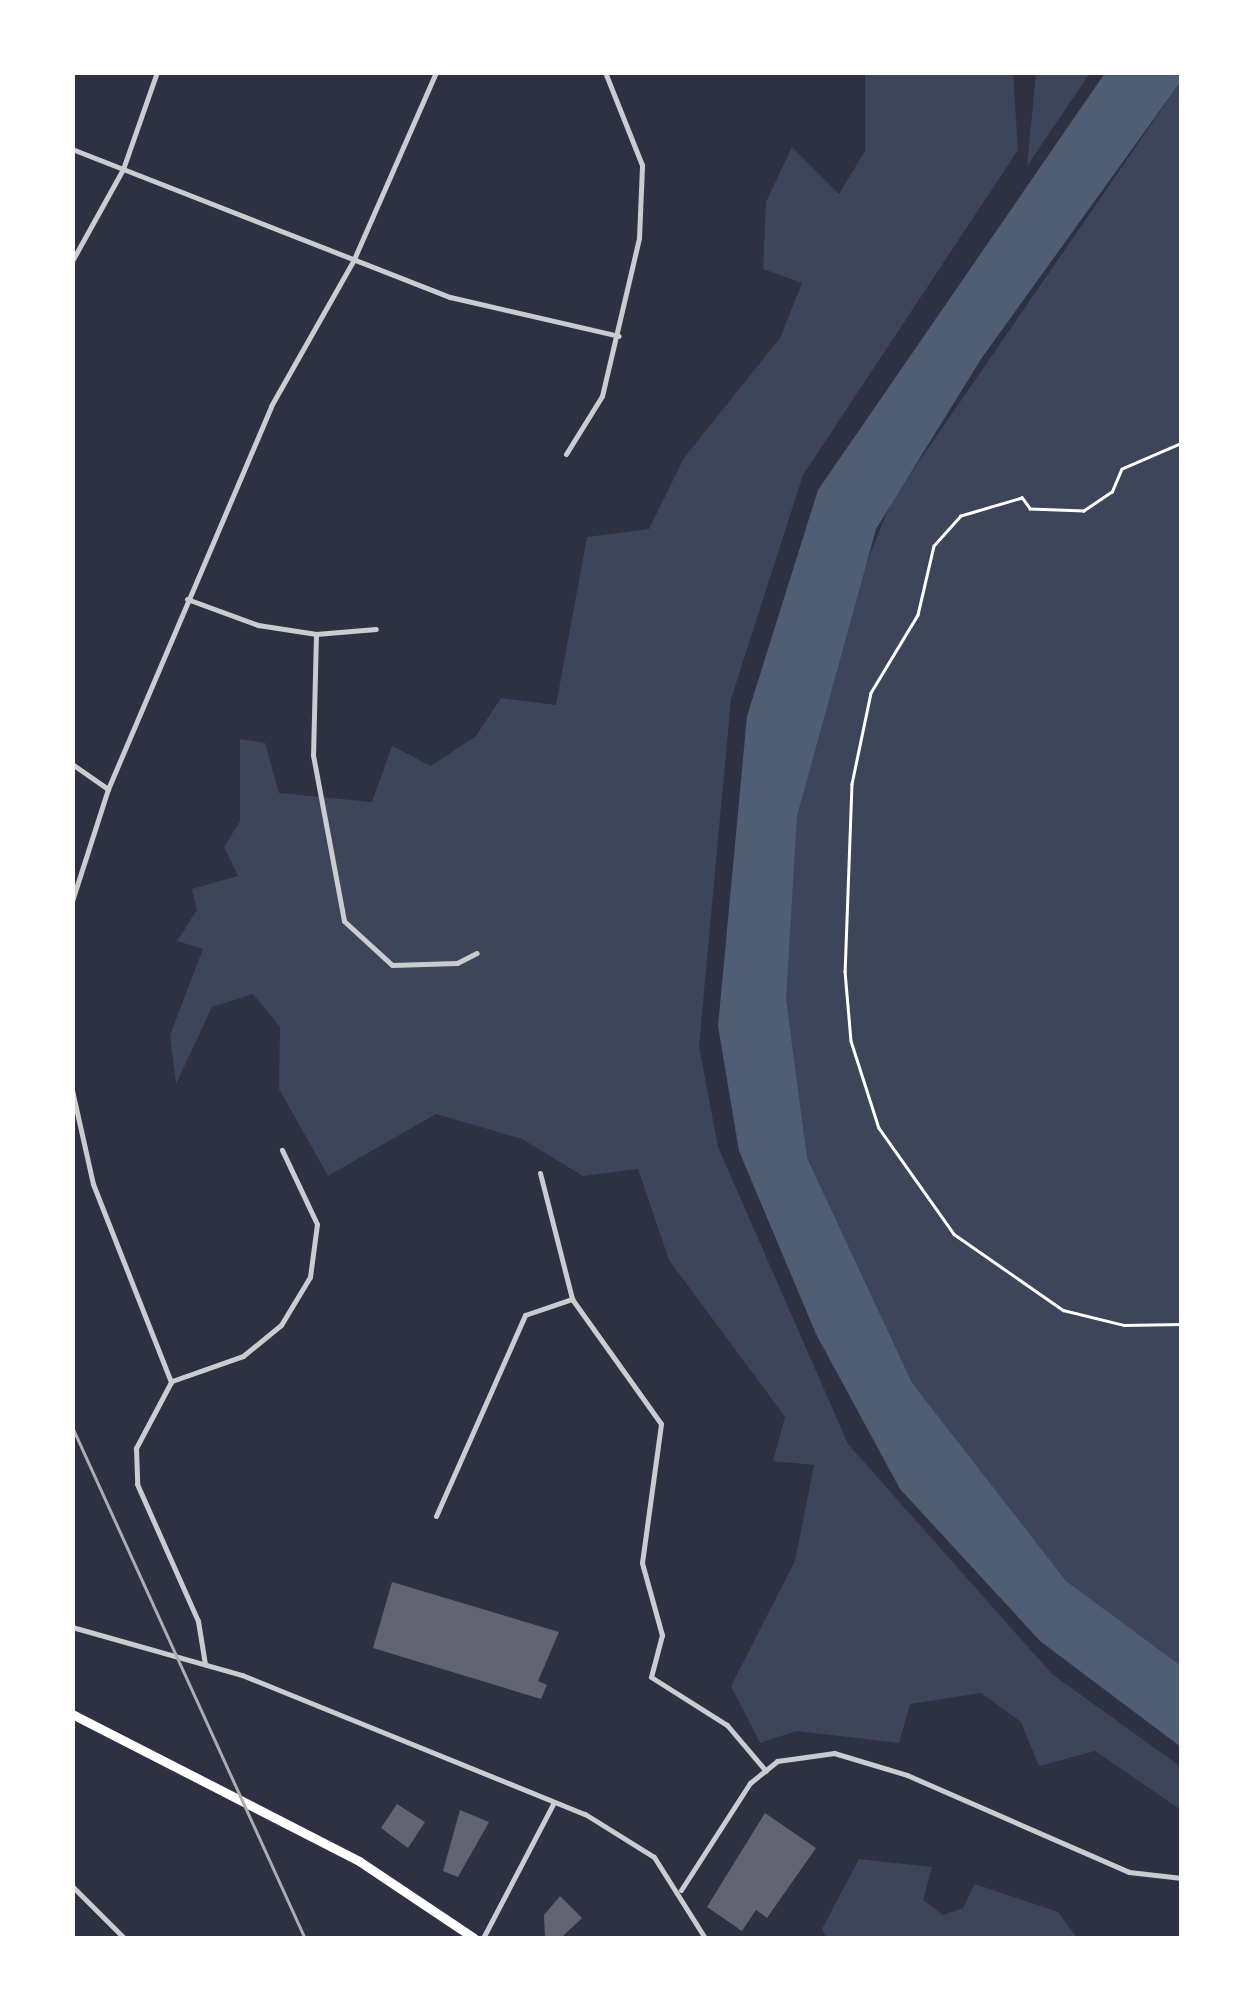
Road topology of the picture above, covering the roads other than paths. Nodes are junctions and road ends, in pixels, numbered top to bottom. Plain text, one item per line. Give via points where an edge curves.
1 (157, 72) edge
2 (436, 72) edge
3 (604, 72) edge
4 (72, 150) edge
5 (123, 169) junction
6 (354, 259) junction
7 (72, 261) edge
8 (619, 336) junction
9 (566, 454) dead end
10 (187, 600) junction
11 (376, 629) dead end
12 (316, 634) junction
13 (72, 764) edge
14 (108, 789) junction
15 (72, 900) edge
16 (477, 952) dead end
17 (72, 1090) edge
18 (282, 1150) dead end
19 (540, 1173) dead end
20 (572, 1299) junction
21 (171, 1382) junction
22 (436, 1516) dead end
23 (72, 1627) edge
24 (204, 1664) junction
25 (72, 1714) edge
26 (766, 1770) junction
27 (554, 1802) junction
28 (1182, 1878) edge
29 (72, 1886) edge
30 (680, 1892) junction
31 (124, 1938) edge
32 (474, 1938) edge
33 (483, 1938) edge
34 (705, 1938) edge

1 - 5 street
2 - 6 street
3 - 8 street via 642,165
4 - 5 street
5 - 6 street
5 - 7 street
6 - 8 street via 450,297
6 - 10 street via 305,334
8 - 9 street via 602,396
10 - 12 street
10 - 14 street
11 - 12 street
12 - 16 street via 312,755 344,920 392,965 457,964
13 - 14 street
14 - 15 street
17 - 21 street via 93,1184
18 - 21 street via 317,1224 310,1277 281,1326 243,1356
19 - 20 street
20 - 22 street via 525,1315
20 - 26 street via 661,1424 642,1563 662,1635 651,1677 727,1725
21 - 24 street via 136,1448 137,1484 198,1621
23 - 24 street
24 - 27 street
25 - 32 main road via 306,1832
26 - 28 street via 834,1753 908,1775 1128,1872
26 - 30 street
27 - 30 street via 638,1843
27 - 33 street
29 - 31 street
30 - 34 street

